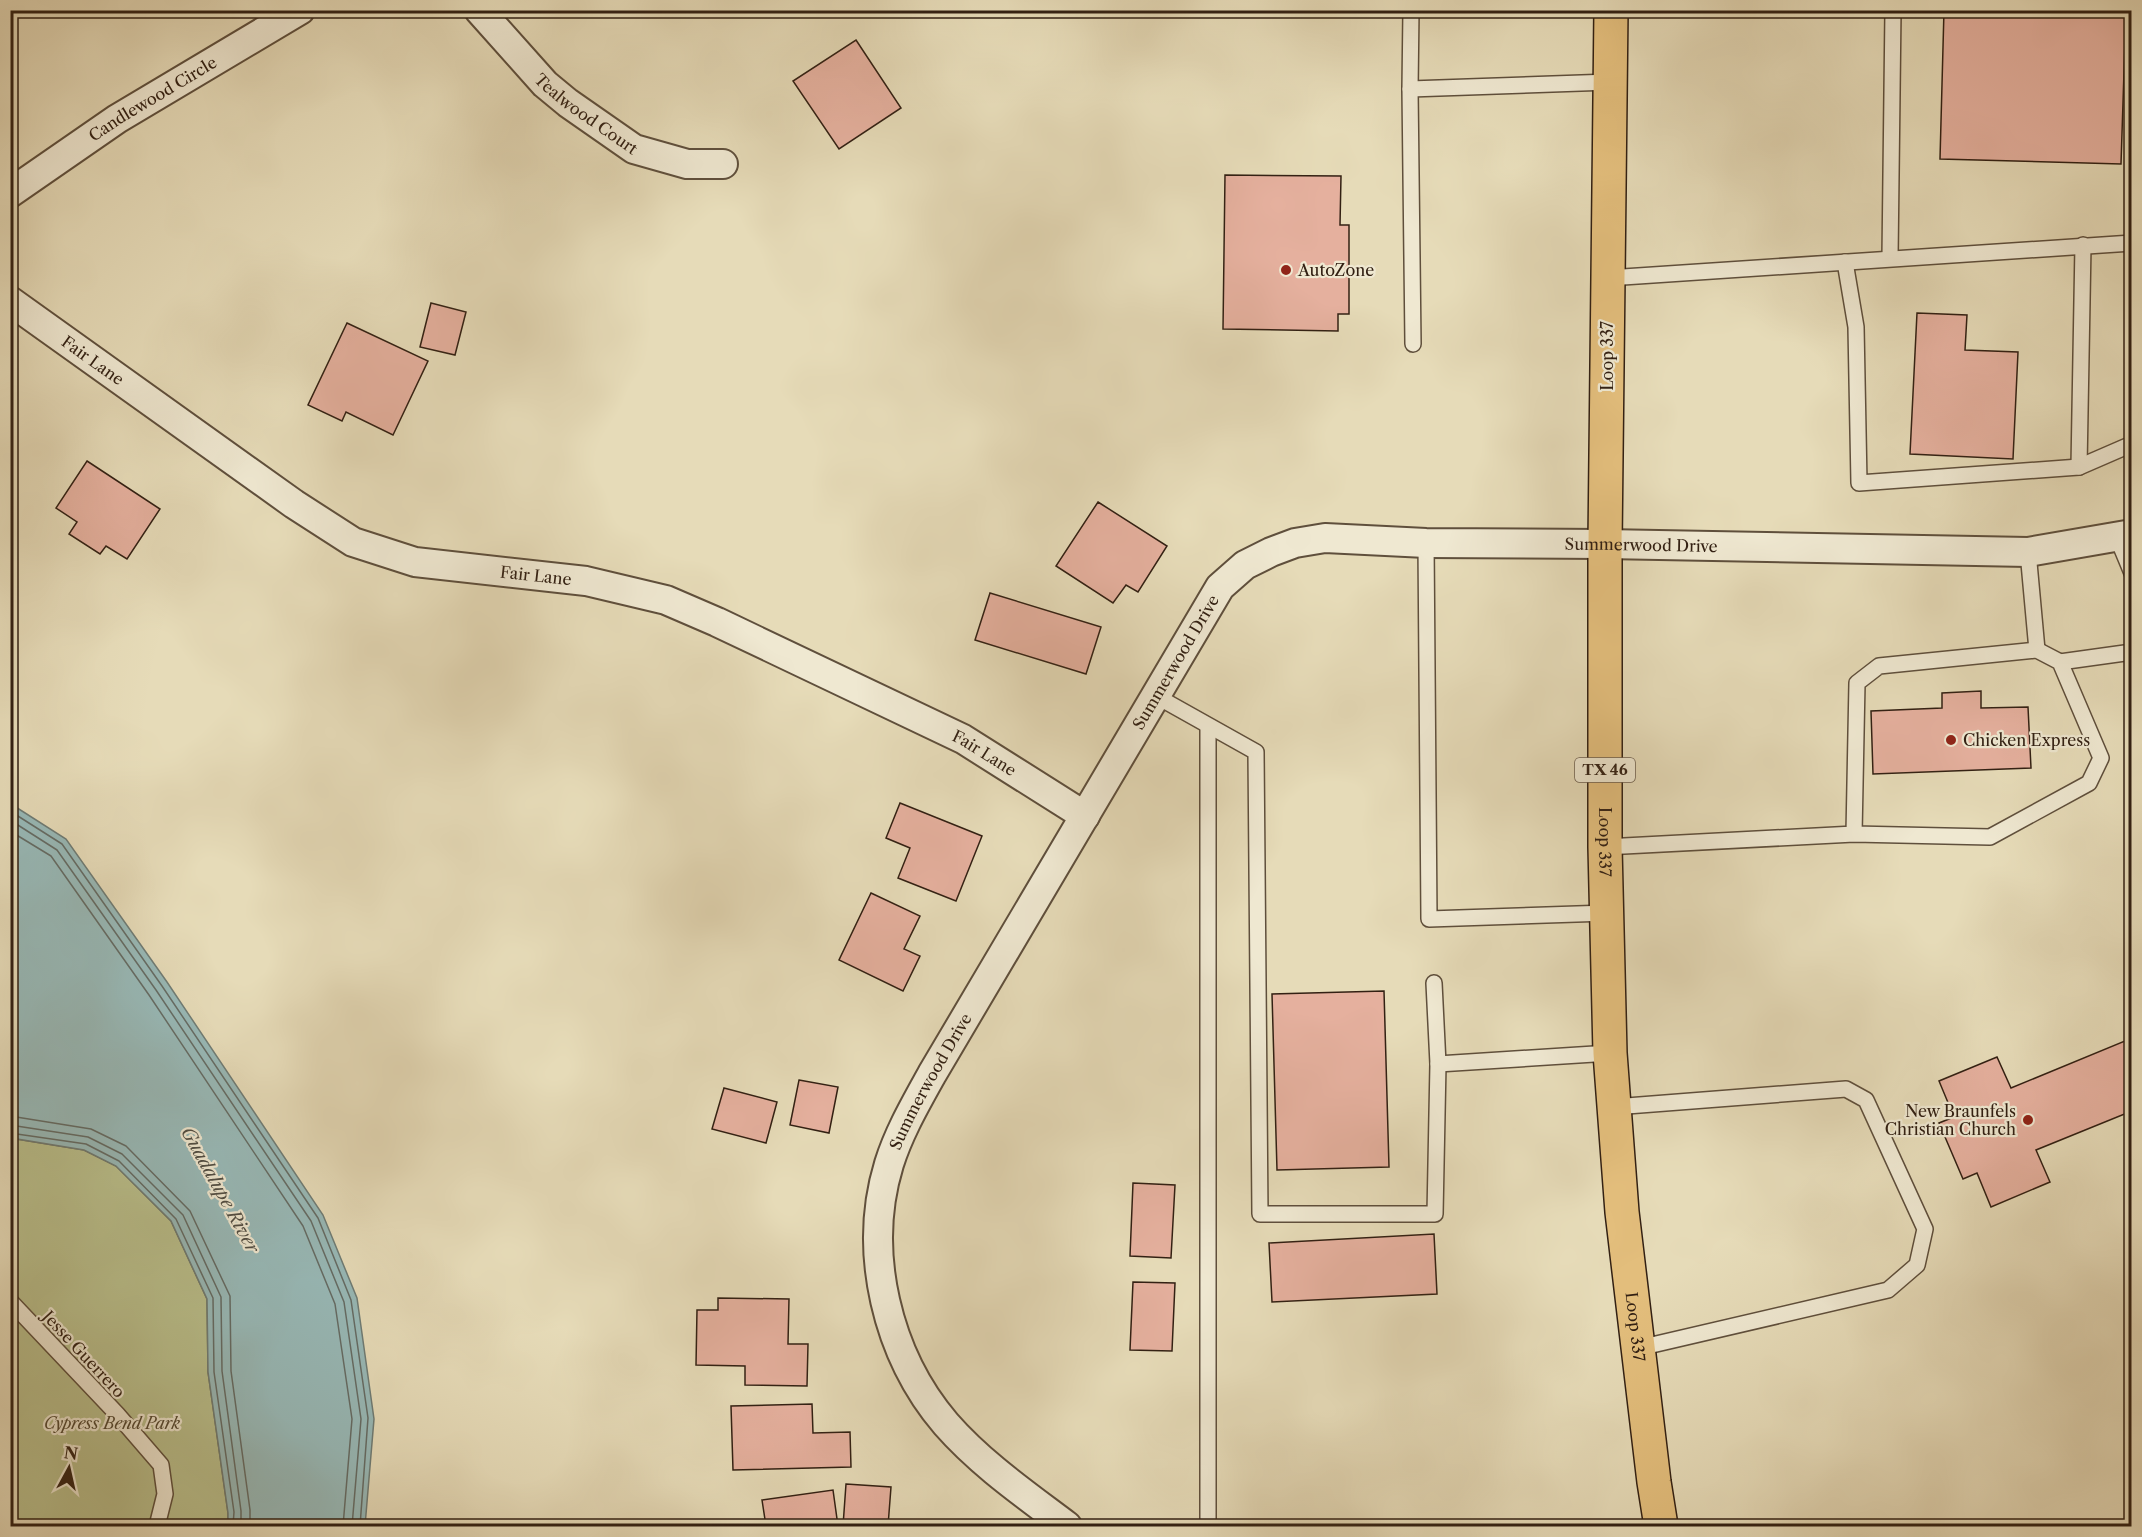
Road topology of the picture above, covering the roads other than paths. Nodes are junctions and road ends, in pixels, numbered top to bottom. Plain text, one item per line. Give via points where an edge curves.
1 (300, 10) edge
2 (479, 10) edge
3 (1411, 10) edge
4 (1611, 10) edge
5 (1893, 10) edge
6 (1610, 82) junction
7 (1410, 89) junction
8 (723, 164) dead end
9 (10, 193) edge
10 (2132, 243) edge
11 (2083, 245) junction
12 (1890, 258) junction
13 (1845, 262) junction
14 (1608, 278) junction
15 (10, 301) edge
16 (1413, 344) dead end
17 (2132, 444) edge
18 (2079, 467) junction
19 (2124, 536) edge
20 (1426, 543) junction
21 (1605, 544) junction
22 (2028, 552) junction
23 (2132, 573) edge
24 (2037, 650) junction
25 (2132, 652) edge
26 (2060, 662) junction
27 (1155, 696) junction
28 (1208, 726) junction
29 (1085, 816) junction
30 (1854, 834) junction
31 (1605, 847) junction
32 (1607, 913) junction
33 (1434, 983) dead end
34 (1610, 1053) junction
35 (1438, 1064) junction
36 (1614, 1107) junction
37 (10, 1301) edge
38 (1639, 1348) junction
39 (157, 1527) edge
40 (1067, 1527) edge
41 (1208, 1527) edge
42 (1662, 1527) edge

1 - 9 street, Candlewood Circle via 117,119
2 - 8 street, Tealwood Court via 545,84 634,149 687,164
3 - 7 lane
4 - 6 main road, Loop 337 / TX 46
5 - 12 lane
6 - 7 lane
6 - 14 main road, Loop 337 / TX 46
7 - 16 lane
10 - 11 lane
11 - 12 lane
11 - 18 lane
12 - 13 lane
13 - 14 lane
13 - 18 lane via 1856,327 1859,483
14 - 21 main road, Loop 337 / TX 46
15 - 29 street, Fair Lane via 353,542 415,562 586,581 666,600 963,739
17 - 18 lane
19 - 22 street, Summerwood Drive
19 - 23 lane
20 - 21 street, Summerwood Drive
20 - 27 street, Summerwood Drive via 1325,538 1295,543 1245,565 1220,587
20 - 32 lane via 1429,919
21 - 22 street, Summerwood Drive
21 - 31 main road, Loop 337 / TX 46
22 - 24 lane
24 - 26 lane
24 - 30 lane via 1880,666 1857,682
25 - 26 lane
26 - 30 lane via 2102,759 2089,783 1990,837
27 - 28 lane
27 - 29 street, Summerwood Drive
28 - 35 lane via 1256,752 1260,1214 1436,1214
28 - 41 lane
29 - 40 street, Summerwood Drive via 901,1131 880,1202 878,1241 884,1294 896,1338 918,1385 946,1424 993,1469
30 - 31 lane
31 - 32 main road, Loop 337 / TX 46
32 - 34 main road, Loop 337 / TX 46
33 - 35 lane
34 - 35 lane
34 - 36 main road, Loop 337 / TX 46
36 - 38 main road, Loop 337 / TX 46
36 - 38 lane via 1846,1089 1866,1100 1925,1229 1917,1265 1888,1290
37 - 39 lane, Jesse Guerrero via 161,1465 165,1494
38 - 42 main road, Loop 337 / TX 46

